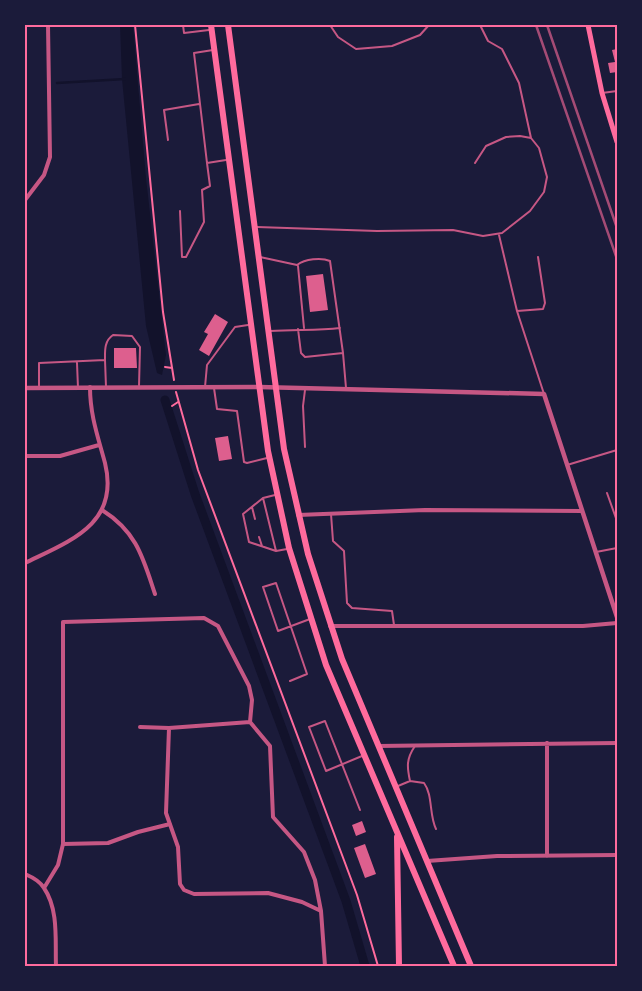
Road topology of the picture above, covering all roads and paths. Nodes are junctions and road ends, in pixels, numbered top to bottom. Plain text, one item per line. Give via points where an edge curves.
1 (48, 25) edge
2 (135, 25) edge
3 (183, 25) edge
4 (228, 25) edge
5 (330, 25) edge
6 (429, 25) edge
7 (480, 25) edge
8 (588, 25) edge
9 (211, 27) edge
10 (214, 50) junction
11 (617, 90) edge
12 (602, 93) junction
13 (199, 104) junction
14 (530, 138) junction
15 (168, 140) dead end
16 (617, 142) edge
17 (229, 160) junction
18 (207, 163) junction
19 (475, 163) dead end
20 (25, 200) edge
21 (180, 211) dead end
22 (254, 227) junction
23 (498, 234) junction
24 (258, 256) junction
25 (538, 257) dead end
26 (297, 265) junction
27 (517, 311) junction
28 (251, 324) junction
29 (304, 328) junction
30 (340, 328) junction
31 (298, 329) junction
32 (268, 331) junction
33 (343, 353) junction
34 (105, 360) junction
35 (77, 362) junction
36 (166, 367) dead end
37 (172, 368) junction
38 (172, 373) dead end
39 (90, 387) junction
40 (106, 387) junction
41 (139, 387) junction
42 (205, 387) junction
43 (214, 387) junction
44 (259, 387) junction
45 (276, 387) junction
46 (305, 387) junction
47 (25, 388) edge
48 (39, 388) junction
49 (78, 388) junction
50 (346, 388) junction
51 (544, 394) junction
52 (177, 396) dead end
53 (178, 402) junction
54 (172, 406) dead end
55 (99, 445) junction
56 (305, 447) dead end
57 (617, 450) edge
58 (25, 456) edge
59 (269, 458) junction
60 (567, 464) junction
61 (607, 493) dead end
62 (276, 495) junction
63 (263, 498) junction
64 (252, 507) junction
65 (102, 510) junction
66 (582, 511) junction
67 (331, 514) junction
68 (298, 515) junction
69 (255, 520) dead end
70 (617, 521) edge
71 (259, 537) dead end
72 (262, 546) junction
73 (289, 548) junction
74 (617, 548) edge
75 (276, 551) junction
76 (596, 552) junction
77 (25, 563) edge
78 (155, 594) dead end
79 (617, 617) edge
80 (310, 619) junction
81 (617, 623) edge
82 (290, 626) junction
83 (330, 626) junction
84 (395, 626) junction
85 (290, 681) dead end
86 (250, 722) junction
87 (140, 727) dead end
88 (169, 728) junction
89 (617, 742) edge
90 (547, 743) junction
91 (416, 745) junction
92 (378, 746) junction
93 (364, 755) junction
94 (341, 765) junction
95 (410, 781) junction
96 (396, 787) junction
97 (360, 810) dead end
98 (170, 824) junction
99 (436, 829) dead end
100 (396, 830) junction
101 (63, 844) junction
102 (617, 855) edge
103 (547, 856) junction
104 (427, 861) junction
105 (25, 874) edge
106 (44, 888) junction
107 (321, 910) junction
108 (56, 966) edge
109 (325, 966) edge
110 (378, 966) edge
111 (399, 966) edge
112 (454, 966) edge
113 (471, 966) edge

1 - 20 street via 50,157 44,175
2 - 37 path via 163,312
3 - 9 lane via 184,32
4 - 22 highway
5 - 6 lane via 338,37 356,49 392,46 420,35
7 - 14 lane via 488,41 502,49 519,83
8 - 12 main road
9 - 10 highway
10 - 13 lane via 194,53
10 - 17 highway
11 - 12 lane
12 - 16 main road
13 - 15 lane via 164,110
13 - 18 lane
14 - 19 lane via 506,137 490,142
14 - 23 lane via 540,148 545,166 544,192 516,224
17 - 18 lane
17 - 28 highway
18 - 21 lane via 210,186 202,190 204,222 186,257 182,257
22 - 23 lane via 452,230 484,236
22 - 24 highway
23 - 27 lane
24 - 26 lane
24 - 32 highway
25 - 27 lane via 545,303 543,309
26 - 29 lane
26 - 30 lane via 302,261 330,261
27 - 51 lane
28 - 42 lane via 235,327 206,365
28 - 44 highway
29 - 30 lane via 316,331
29 - 31 lane
30 - 33 lane
31 - 32 lane
31 - 33 lane via 301,353 305,357
32 - 45 highway
33 - 50 lane
34 - 35 lane
34 - 40 lane
34 - 41 lane via 107,342 113,335 130,335 140,347
35 - 48 lane via 39,363
35 - 49 lane
36 - 37 path
37 - 38 path
39 - 40 street
39 - 49 street
39 - 55 street via 91,413
40 - 41 street
41 - 42 street
42 - 43 street
43 - 44 street
43 - 59 lane via 216,409 237,410 244,462
44 - 45 street
44 - 59 highway
45 - 46 street
45 - 68 highway via 284,449
46 - 50 street
46 - 56 lane
47 - 48 street
48 - 49 street
50 - 51 street
51 - 60 street
52 - 53 path
53 - 54 path
53 - 110 path via 198,470 357,895
55 - 58 street via 60,456
55 - 65 street via 107,480
57 - 60 lane
59 - 62 highway
60 - 66 street
61 - 70 lane
62 - 63 lane
62 - 73 highway
63 - 64 lane
63 - 75 lane
64 - 69 lane
64 - 72 lane via 243,514 249,542
65 - 77 street via 96,521 76,537
65 - 78 street via 113,516 134,538
66 - 67 street via 425,510
66 - 76 street
67 - 68 street
67 - 84 lane via 333,541 344,551 347,603 352,608 392,611
68 - 83 highway
71 - 72 lane
72 - 75 lane
73 - 75 lane
73 - 80 highway
74 - 76 lane
76 - 79 street
80 - 82 lane
80 - 93 highway
81 - 84 street via 583,626
82 - 82 lane via 278,631 264,587 276,583
82 - 85 lane via 307,674
83 - 84 street
83 - 92 highway
86 - 88 street
86 - 101 street via 250,686 214,622 204,618 63,622
86 - 107 street via 270,746 273,817 304,852 315,880
87 - 88 street
88 - 98 street via 166,805
89 - 90 street
90 - 91 street
90 - 103 street
91 - 92 street
91 - 95 lane via 408,756
92 - 96 highway
93 - 94 lane
93 - 100 highway
94 - 94 lane via 326,771 310,727 325,721
94 - 97 lane
95 - 96 lane
95 - 99 lane via 424,783 427,787 431,819
96 - 104 highway
98 - 101 street via 108,843
98 - 107 street via 178,847 180,884 189,893 268,893
100 - 111 highway
100 - 112 highway
101 - 106 street via 58,865
102 - 103 street
103 - 104 street
104 - 113 highway
105 - 106 street
106 - 108 street via 55,923
107 - 109 street

